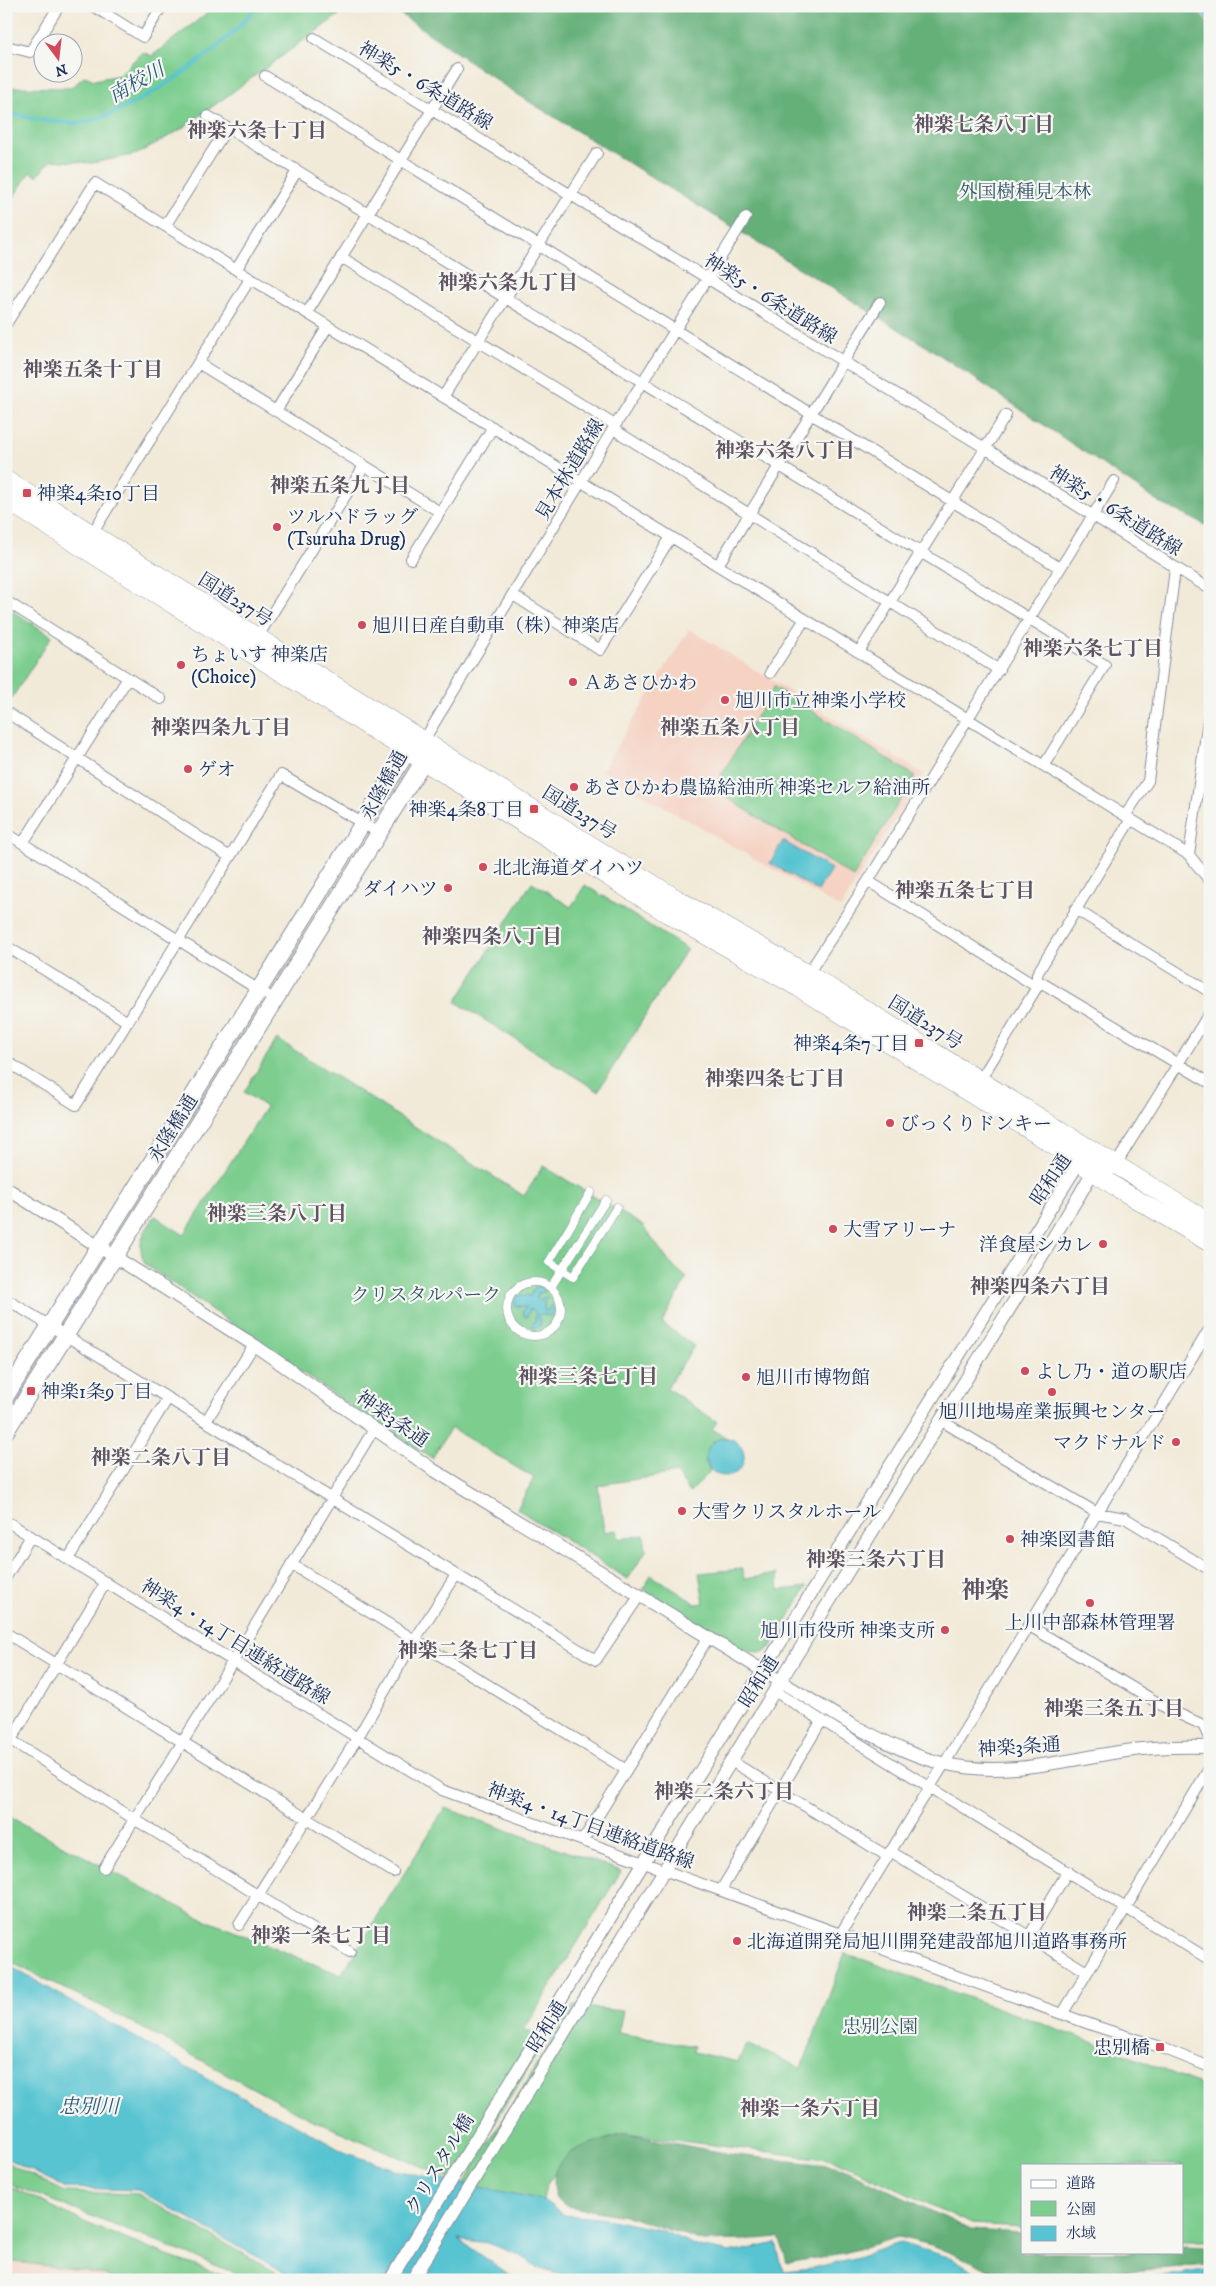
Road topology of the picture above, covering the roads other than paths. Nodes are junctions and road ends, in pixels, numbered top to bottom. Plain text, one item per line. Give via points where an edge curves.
1 (59, 6) edge
2 (94, 6) edge
3 (162, 6) edge
4 (314, 38) dead end
5 (6, 46) edge
6 (456, 70) dead end
7 (265, 76) dead end
8 (433, 109) junction
9 (208, 116) dead end
10 (227, 128) junction
11 (597, 153) dead end
12 (402, 161) junction
13 (297, 171) junction
14 (571, 195) junction
15 (368, 214) junction
16 (746, 217) dead end
17 (165, 226) junction
18 (538, 245) junction
19 (341, 257) junction
20 (236, 270) junction
21 (250, 278) junction
22 (706, 280) junction
23 (505, 298) junction
24 (880, 302) dead end
25 (307, 313) junction
26 (6, 324) edge
27 (328, 326) junction
28 (675, 330) junction
29 (478, 340) junction
30 (198, 363) junction
31 (842, 363) junction
32 (642, 382) junction
33 (443, 397) junction
34 (276, 412) junction
35 (811, 414) junction
36 (1006, 415) dead end
37 (493, 427) junction
38 (614, 427) junction
39 (985, 448) junction
40 (364, 466) junction
41 (779, 466) junction
42 (1114, 480) dead end
43 (582, 482) junction
44 (8, 494) edge
45 (951, 501) junction
46 (440, 512) junction
47 (749, 514) junction
48 (1092, 516) junction
49 (671, 537) junction
50 (88, 541) junction
51 (921, 552) junction
52 (410, 559) dead end
53 (718, 566) junction
54 (1060, 568) junction
55 (1175, 568) junction
56 (1210, 589) edge
57 (513, 595) junction
58 (6, 601) edge
59 (891, 602) junction
60 (805, 619) junction
61 (1030, 620) junction
62 (257, 637) junction
63 (248, 652) junction
64 (859, 652) junction
65 (999, 670) junction
66 (770, 673) dead end
67 (128, 678) junction
68 (161, 699) dead end
69 (1210, 706) edge
70 (6, 712) edge
71 (968, 719) junction
72 (1209, 721) edge
73 (424, 740) junction
74 (407, 752) junction
75 (79, 758) junction
76 (423, 762) junction
77 (1044, 766) junction
78 (1128, 818) junction
79 (363, 824) junction
80 (6, 832) edge
81 (379, 834) junction
82 (23, 843) junction
83 (1189, 855) junction
84 (230, 857) junction
85 (868, 881) junction
86 (1210, 881) edge
87 (1075, 909) junction
88 (179, 940) junction
89 (6, 946) edge
90 (803, 981) junction
91 (1037, 984) junction
92 (258, 990) junction
93 (1210, 992) edge
94 (275, 1000) junction
95 (1210, 1012) edge
96 (128, 1022) junction
97 (6, 1061) edge
98 (1178, 1064) junction
99 (979, 1082) junction
100 (1210, 1084) edge
101 (1116, 1165) junction
102 (1093, 1167) junction
103 (6, 1188) edge
104 (592, 1192) dead end
105 (606, 1200) dead end
106 (616, 1207) dead end
107 (1210, 1223) edge
108 (1210, 1243) edge
109 (98, 1245) junction
110 (116, 1256) junction
111 (551, 1287) junction
112 (6, 1299) edge
113 (49, 1326) junction
114 (1210, 1328) edge
115 (66, 1336) junction
116 (254, 1345) junction
117 (6, 1396) edge
118 (168, 1398) junction
119 (940, 1420) junction
120 (206, 1421) junction
121 (374, 1429) junction
122 (6, 1431) edge
123 (331, 1500) junction
124 (1097, 1513) junction
125 (6, 1521) edge
126 (31, 1536) junction
127 (68, 1559) junction
128 (291, 1564) junction
129 (1210, 1570) edge
130 (456, 1575) junction
131 (6, 1577) edge
132 (106, 1582) junction
133 (640, 1595) junction
134 (1028, 1625) junction
135 (6, 1633) edge
136 (708, 1638) junction
137 (414, 1641) junction
138 (234, 1660) junction
139 (57, 1664) junction
140 (763, 1671) junction
141 (777, 1686) junction
142 (822, 1720) junction
143 (358, 1737) junction
144 (8, 1738) edge
145 (1210, 1740) edge
146 (182, 1741) junction
147 (1210, 1747) edge
148 (731, 1761) junction
149 (942, 1763) junction
150 (1210, 1767) edge
151 (625, 1769) junction
152 (930, 1786) junction
153 (780, 1790) junction
154 (134, 1819) junction
155 (305, 1819) junction
156 (583, 1840) junction
157 (888, 1853) junction
158 (644, 1862) junction
159 (104, 1868) dead end
160 (664, 1869) junction
161 (1068, 1871) junction
162 (393, 1872) dead end
163 (721, 1890) junction
164 (257, 1894) junction
165 (1126, 1907) junction
166 (239, 1925) dead end
167 (841, 1933) junction
168 (1029, 1936) junction
169 (350, 1952) dead end
170 (1210, 1960) edge
171 (1087, 1972) junction
172 (1063, 2013) junction
173 (519, 2067) joint
174 (1210, 2067) edge
175 (539, 2073) joint
176 (390, 2280) edge
177 (412, 2280) edge

1 - 5 street via 30,52
2 - 3 street via 143,37
4 - 8 street, 神楽5・6条道路線
6 - 8 street
7 - 12 street
8 - 12 street
8 - 14 street, 神楽5・6条道路線
9 - 10 street
10 - 13 street
10 - 17 street
11 - 14 street
12 - 15 street
12 - 18 street
13 - 15 street
13 - 20 street
14 - 18 street
14 - 22 street, 神楽5・6条道路線
15 - 19 street
15 - 23 street
16 - 22 street, 見本林道路線
17 - 20 street
17 - 26 street via 95,183
18 - 23 street
18 - 28 street
19 - 25 street
19 - 29 street
20 - 21 street
21 - 25 street
21 - 30 street
22 - 28 street, 見本林道路線
22 - 31 street, 神楽5・6条道路線
23 - 29 street
23 - 32 street
24 - 31 street
25 - 27 street
27 - 33 street
27 - 34 street
28 - 32 street, 見本林道路線
28 - 35 street
29 - 33 street
29 - 38 street
30 - 34 street
30 - 50 street
31 - 35 street
31 - 39 street, 神楽5・6条道路線
32 - 38 street, 見本林道路線
32 - 41 street
33 - 37 street
34 - 40 street
35 - 41 street
35 - 45 street
36 - 39 street
37 - 43 street
37 - 46 street
38 - 43 street, 見本林道路線
38 - 47 street
39 - 45 street
39 - 48 street, 神楽5・6条道路線
40 - 46 street
40 - 62 street
41 - 47 street
41 - 51 street
42 - 48 street
43 - 49 street
43 - 57 street, 見本林道路線
44 - 50 highway, 国道237号
45 - 51 street
45 - 54 street
46 - 52 street
47 - 53 street
47 - 59 street
48 - 54 street
48 - 55 street, 神楽5・6条道路線
49 - 53 street
49 - 57 street via 600,650
50 - 62 highway, 国道237号
50 - 63 highway, 国道237号
51 - 59 street
51 - 61 street
53 - 60 street
54 - 61 street
55 - 56 street, 神楽5・6条道路線
55 - 78 street via 1148,781
57 - 73 street, 見本林道路線
58 - 67 street
59 - 64 street
59 - 65 street
60 - 64 street
60 - 66 street
61 - 65 street
61 - 77 street via 1105,665
62 - 63 street
62 - 73 highway, 国道237号
63 - 74 highway, 国道237号
64 - 71 street
65 - 71 street
67 - 68 street
67 - 75 street
69 - 72 street
70 - 75 street
71 - 77 street
71 - 85 street
72 - 83 street
73 - 74 main road, 永隆橋通
73 - 76 main road, 永隆橋通
73 - 90 highway, 国道237号
74 - 76 highway, 国道237号
74 - 79 main road, 永隆橋通
75 - 82 street
75 - 84 street
76 - 81 main road, 永隆橋通
76 - 90 highway, 国道237号 via 668,914
77 - 78 street
78 - 83 street
78 - 87 street
79 - 81 street
79 - 84 street via 281,775
79 - 92 main road, 永隆橋通
80 - 82 street
81 - 94 main road, 永隆橋通
82 - 88 street
83 - 86 street
84 - 88 street
85 - 90 street
85 - 91 street
87 - 91 street via 1036,974
87 - 93 street
88 - 92 street
88 - 96 street
89 - 96 street
90 - 99 highway, 国道237号
90 - 102 highway, 国道237号
91 - 98 street
91 - 99 street
92 - 94 street
92 - 109 main road, 永隆橋通
94 - 110 main road, 永隆橋通
95 - 98 street
96 - 97 street via 76,1105
98 - 100 street
98 - 101 street
99 - 102 highway, 国道237号
101 - 102 highway, 国道237号
101 - 102 street
101 - 107 highway, 国道237号
102 - 108 highway, 国道237号
102 - 119 street, 昭和通
102 - 140 street, 昭和通
103 - 109 street, 神楽3条通
104 - 106 street via 549,1262 573,1277
105 - 111 street
109 - 110 street, 神楽3条通
109 - 113 main road, 永隆橋通
110 - 115 main road, 永隆橋通
110 - 116 street, 神楽3条通
111 - 111 street via 557,1293 562,1309 557,1325 550,1332 531,1336 514,1328 507,1311 512,1293 518,1287 535,1281
112 - 113 street
113 - 115 street
113 - 117 main road, 永隆橋通
114 - 124 street
115 - 118 street
115 - 122 main road, 永隆橋通
116 - 120 street
116 - 121 street, 神楽3条通
118 - 120 street
118 - 127 street
119 - 124 street
119 - 141 street, 昭和通
120 - 123 street
121 - 123 street
121 - 133 street, 神楽3条通 via 432,1469
123 - 128 street
123 - 130 street
124 - 129 street via 1125,1518
124 - 134 street
125 - 126 street, 神楽4・14丁目連絡道路線
126 - 127 street, 神楽4・14丁目連絡道路線
126 - 131 street
127 - 132 street, 神楽4・14丁目連絡道路線
128 - 137 street
128 - 138 street
130 - 133 street via 596,1660
130 - 137 street
132 - 138 street, 神楽4・14丁目連絡道路線
132 - 139 street
133 - 136 street, 神楽3条通
134 - 145 street via 1168,1709 1203,1725
134 - 149 street
135 - 139 street
136 - 140 street, 神楽3条通
136 - 151 street
137 - 143 street
137 - 151 street
138 - 143 street, 神楽4・14丁目連絡道路線
138 - 146 street
139 - 144 street
139 - 146 street
140 - 141 street, 神楽3条通
140 - 158 street, 昭和通
141 - 142 street
141 - 148 street, 昭和通
141 - 149 street, 神楽3条通 via 913,1754
142 - 152 street
142 - 153 street
143 - 155 street
143 - 156 street, 神楽4・14丁目連絡道路線 via 442,1790
144 - 154 street
146 - 154 street
146 - 155 street
147 - 149 street, 神楽3条通 via 1145,1748 1048,1766 997,1770
148 - 153 street
148 - 160 street, 昭和通
149 - 152 street
150 - 165 street
151 - 156 street
152 - 157 street
152 - 161 street
153 - 157 street
153 - 163 street
154 - 159 street
154 - 164 street
155 - 162 street
155 - 164 street
156 - 158 street, 神楽4・14丁目連絡道路線
157 - 167 street
157 - 168 street
158 - 160 street, 神楽4・14丁目連絡道路線
158 - 173 street, 昭和通
160 - 163 street, 神楽4・14丁目連絡道路線
160 - 175 street, 昭和通
161 - 165 street
161 - 168 street
163 - 167 street, 神楽4・14丁目連絡道路線
164 - 166 street
164 - 169 street
165 - 170 street
165 - 171 street
167 - 172 street, 神楽4・14丁目連絡道路線
168 - 171 street
171 - 172 street
172 - 174 street, 神楽4・14丁目連絡道路線
173 - 176 street, クリスタル橋
175 - 177 street, クリスタル橋

